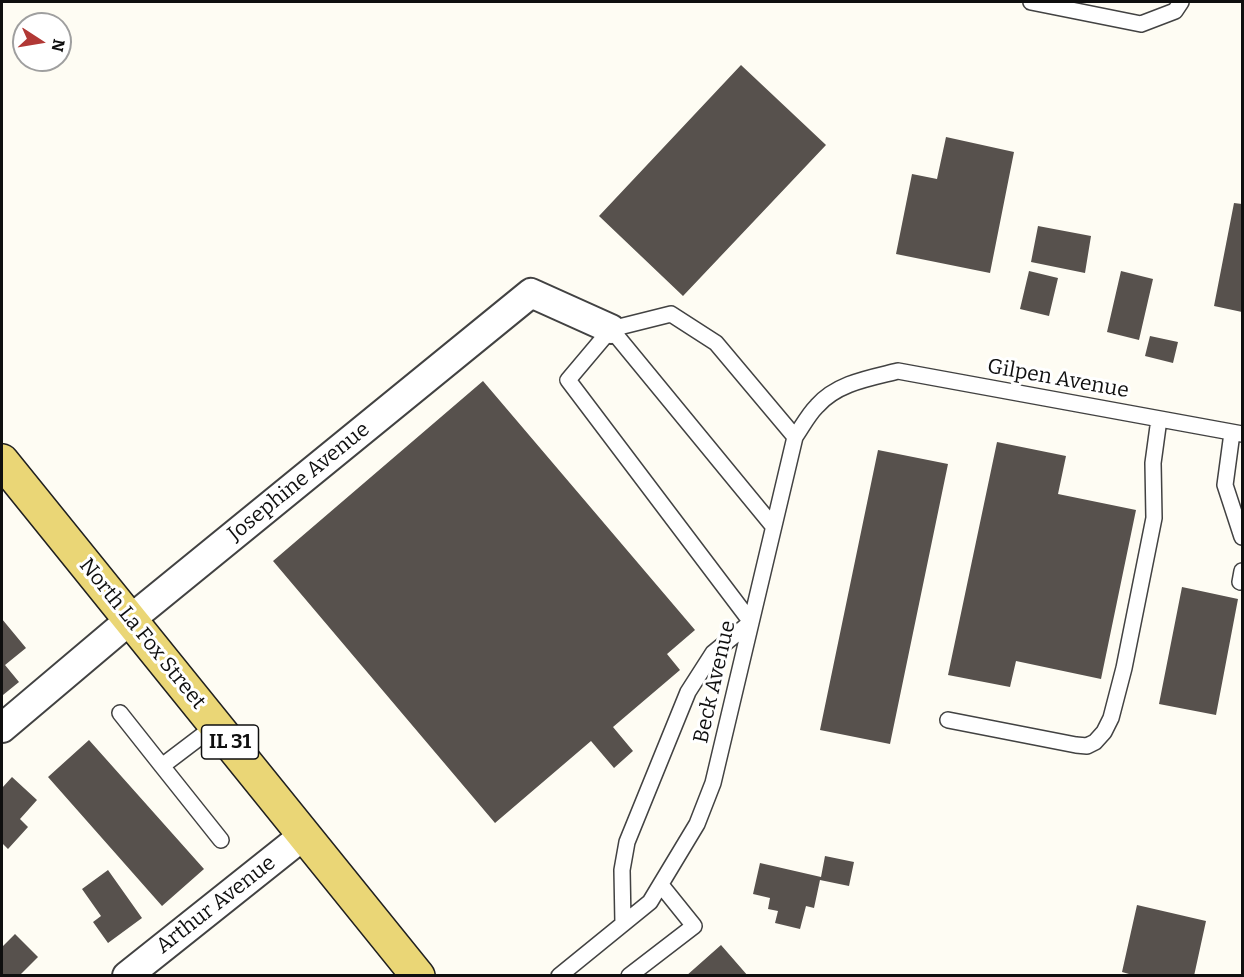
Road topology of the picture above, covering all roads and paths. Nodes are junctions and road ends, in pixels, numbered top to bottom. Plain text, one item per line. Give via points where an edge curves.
1 (1031, 2) edge
2 (1181, 2) edge
3 (611, 329) junction
4 (865, 379) joint
5 (1159, 418) junction
6 (1237, 434) edge
7 (795, 437) junction
8 (2, 461) edge
9 (773, 526) junction
10 (1242, 537) edge
11 (131, 619) junction
12 (751, 622) junction
13 (120, 713) dead end
14 (948, 720) dead end
15 (216, 724) junction
16 (2, 728) edge
17 (162, 766) junction
18 (304, 835) junction
19 (221, 840) dead end
20 (661, 885) junction
21 (622, 924) junction
22 (127, 975) edge
23 (418, 975) edge
24 (560, 975) edge
25 (629, 975) edge

1 - 2 lane via 1141,24 1175,11
3 - 7 lane via 671,314 716,343
3 - 9 lane
3 - 11 street, Josephine Avenue via 531,292
3 - 12 lane via 568,380
4 - 5 lane, Gilpen Avenue via 898,372
4 - 7 lane, Beck Avenue via 839,389 818,405
5 - 6 lane, Gilpen Avenue
5 - 14 lane via 1153,464 1154,518 1124,668 1104,732 1087,746
6 - 10 lane via 1226,485
7 - 9 lane, Beck Avenue
8 - 11 main road, North La Fox Street / IL 31
9 - 12 lane, Beck Avenue
11 - 15 main road, North La Fox Street / IL 31
11 - 16 street, Josephine Avenue
12 - 20 lane, Beck Avenue via 713,783 697,824
12 - 21 lane via 713,653 688,692 627,842 622,870
13 - 17 lane
15 - 17 lane
15 - 18 main road, North La Fox Street / IL 31
17 - 19 lane
18 - 22 street, Arthur Avenue
18 - 23 main road, North La Fox Street / IL 31
20 - 21 lane, Beck Avenue via 650,902
20 - 25 lane via 694,926
21 - 24 lane, Beck Avenue

